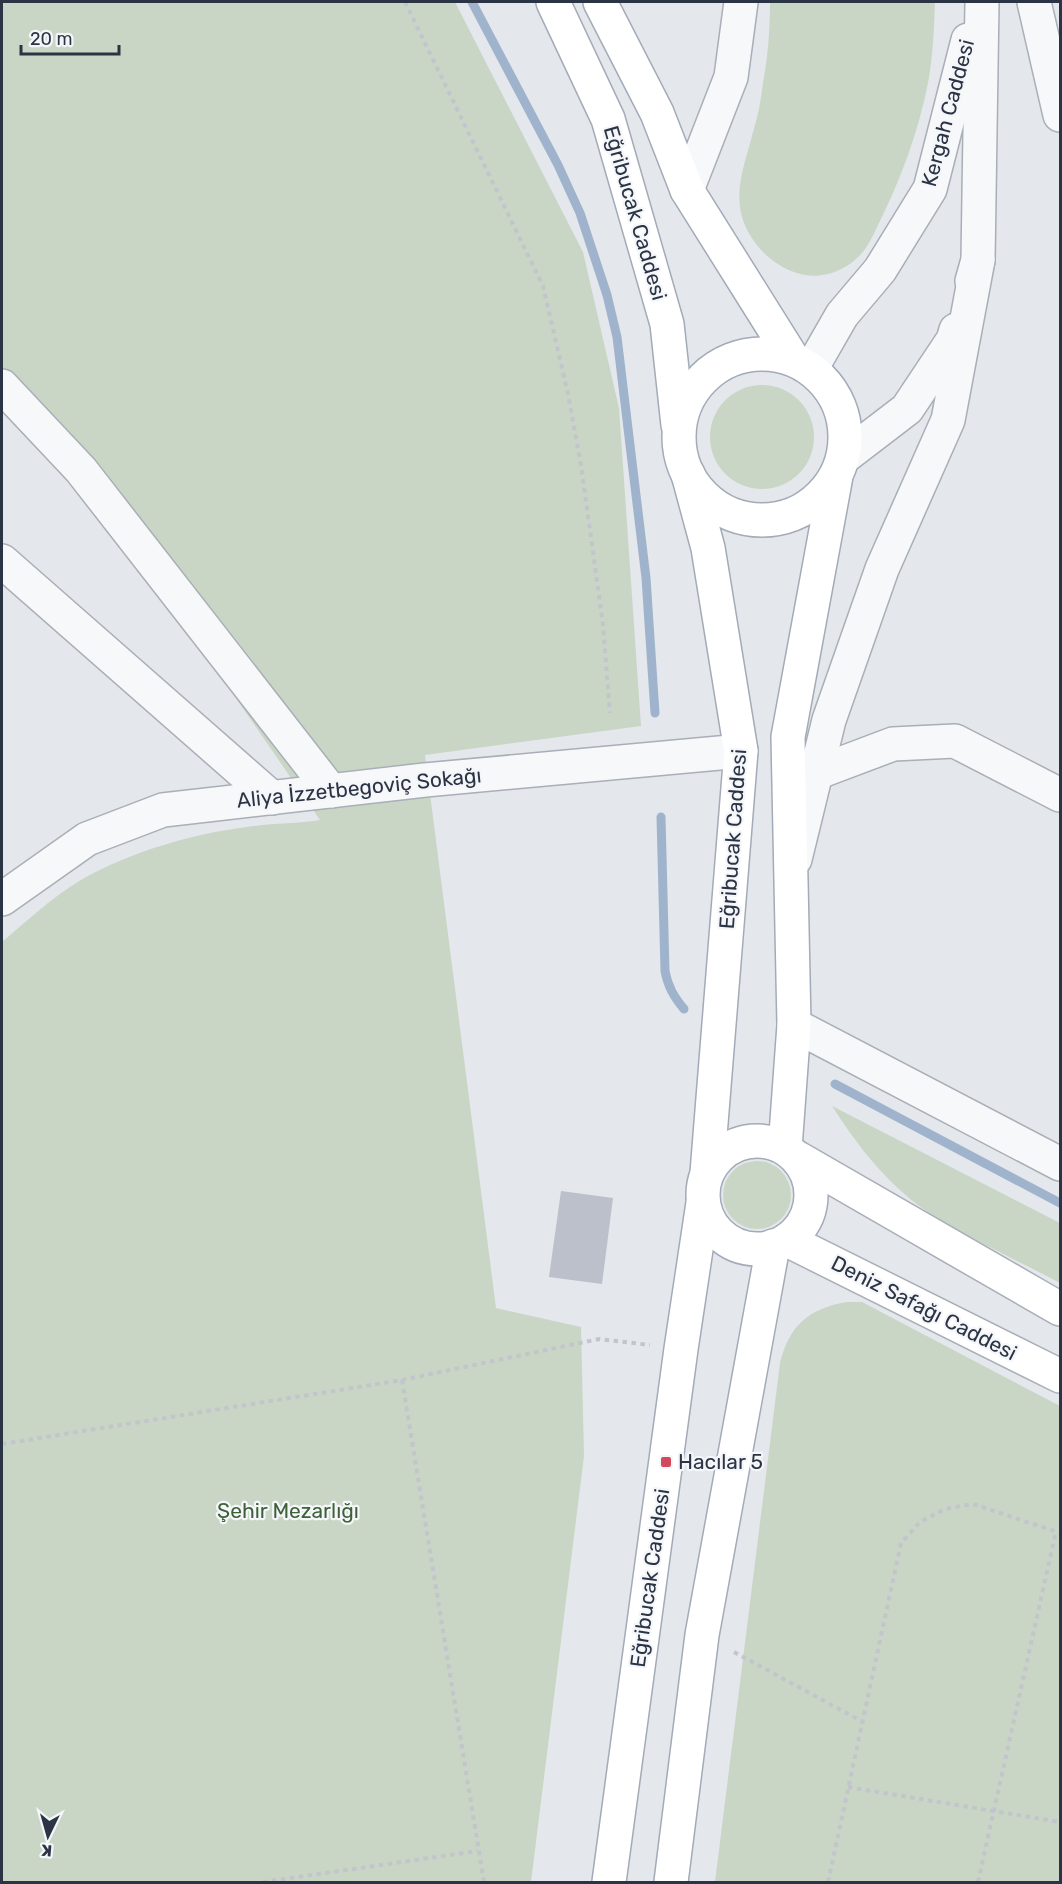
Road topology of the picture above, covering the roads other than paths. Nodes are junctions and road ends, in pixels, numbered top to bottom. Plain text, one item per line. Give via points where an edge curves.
1 (553, 2) edge
2 (600, 2) edge
3 (741, 2) edge
4 (975, 2) edge
5 (982, 2) edge
6 (1035, 2) edge
7 (1060, 115) edge
8 (687, 190) junction
9 (978, 260) junction
10 (802, 364) junction
11 (2, 386) edge
12 (679, 436) junction
13 (840, 467) junction
14 (688, 474) junction
15 (2, 561) edge
16 (741, 752) junction
17 (816, 773) junction
18 (331, 791) junction
19 (1060, 795) edge
20 (272, 798) junction
21 (791, 875) junction
22 (2, 899) edge
23 (794, 1025) junction
24 (791, 1153) junction
25 (1060, 1164) edge
26 (705, 1188) junction
27 (780, 1243) junction
28 (1060, 1309) edge
29 (1060, 1376) edge
30 (609, 1882) edge
31 (671, 1882) edge

1 - 12 main road, Eğribucak Caddesi via 608,119 667,324
2 - 8 main road via 657,113
3 - 8 street via 731,76
4 - 10 street, Kergah Caddesi via 930,189 880,270
5 - 9 street
6 - 7 street
8 - 10 main road
9 - 13 street via 953,340 906,409
9 - 17 street via 948,420 882,569 829,720
10 - 12 main road via 773,354 753,354 716,368 689,397
10 - 13 main road via 825,382 844,417 846,438
11 - 18 street via 81,470
12 - 14 main road
13 - 14 main road via 824,492 809,506 772,519 732,514 699,491
13 - 21 main road via 788,737
14 - 16 main road, Eğribucak Caddesi via 708,548
15 - 20 street
16 - 18 street, Aliya İzzetbegoviç Sokağı
16 - 26 main road, Eğribucak Caddesi
17 - 19 street via 892,744 955,741
17 - 21 street
18 - 20 street, Aliya İzzetbegoviç Sokağı
20 - 22 street, Aliya İzzetbegoviç Sokağı via 163,810 87,838
21 - 23 main road
23 - 24 main road
23 - 25 street
24 - 26 main road via 771,1142 741,1143 715,1160
24 - 27 main road via 806,1171 811,1202 799,1229
24 - 28 main road
26 - 27 main road via 708,1218 729,1241 758,1249
26 - 30 main road, Eğribucak Caddesi
27 - 29 main road, Deniz Safağı Caddesi
27 - 31 main road via 702,1635

